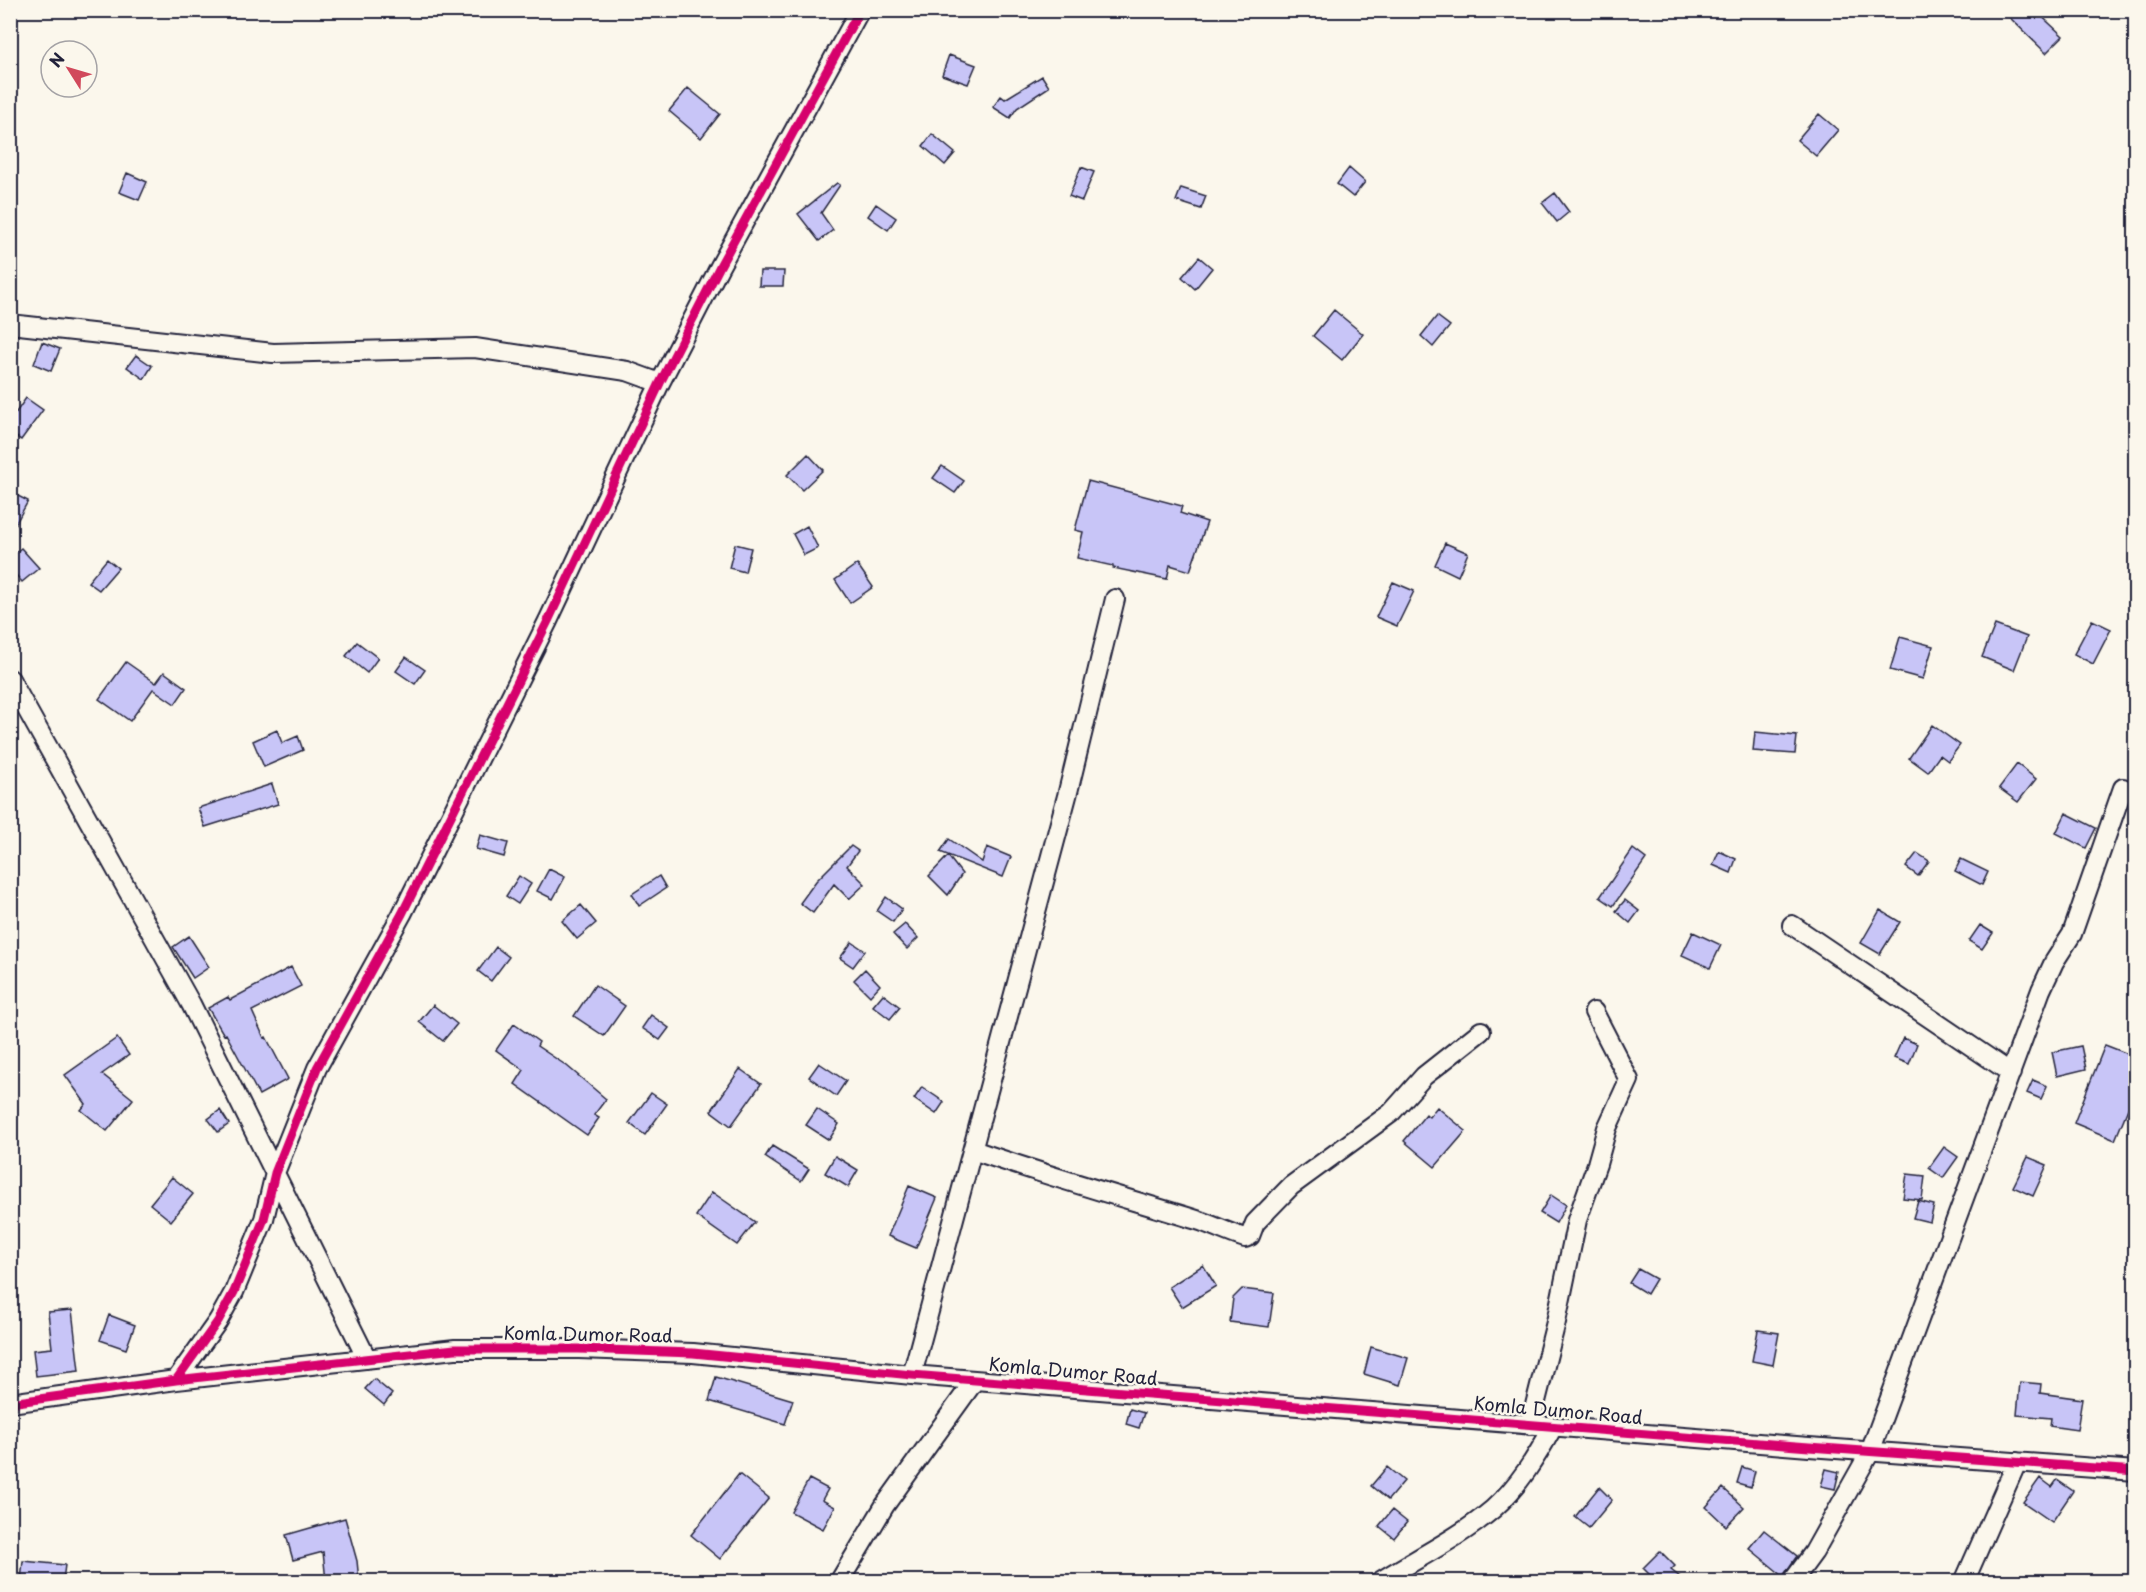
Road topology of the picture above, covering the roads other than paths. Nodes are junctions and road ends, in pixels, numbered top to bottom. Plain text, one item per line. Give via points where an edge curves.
1 (860, 10) edge
2 (10, 324) edge
3 (660, 383) junction
4 (1115, 599) dead end
5 (10, 679) edge
6 (2123, 788) dead end
7 (1792, 925) dead end
8 (1594, 1012) dead end
9 (1481, 1031) dead end
10 (2011, 1073) junction
11 (973, 1149) junction
12 (275, 1173) junction
13 (368, 1359) junction
14 (912, 1375) junction
15 (176, 1380) junction
16 (975, 1380) junction
17 (10, 1403) edge
18 (1530, 1425) junction
19 (1553, 1427) junction
20 (1870, 1452) junction
21 (2017, 1462) junction
22 (2136, 1471) edge
23 (839, 1581) edge
24 (1379, 1581) edge
25 (1792, 1581) edge
26 (1964, 1581) edge

1 - 3 street
2 - 3 street via 273,353 475,348 627,371
3 - 12 street via 548,621 407,904 317,1068
4 - 11 street
5 - 12 street via 191,1004
6 - 10 street via 2072,934 2041,990
7 - 10 street
8 - 18 street via 1629,1080 1607,1128 1577,1220
9 - 11 street via 1424,1076 1391,1113 1292,1186 1245,1238
10 - 20 street
11 - 14 street
12 - 13 street
12 - 15 street via 264,1220 234,1292
13 - 14 street, Komla Dumor Road via 455,1349 579,1349 693,1353
13 - 15 street, Komla Dumor Road
14 - 16 street, Komla Dumor Road
15 - 17 street, Komla Dumor Road
16 - 18 street, Komla Dumor Road
16 - 23 street via 885,1505
18 - 19 street, Komla Dumor Road
19 - 20 street, Komla Dumor Road
19 - 24 street via 1514,1488 1494,1508 1465,1530
20 - 21 street, Komla Dumor Road
20 - 25 street via 1814,1552
21 - 22 street, Komla Dumor Road
21 - 26 street

